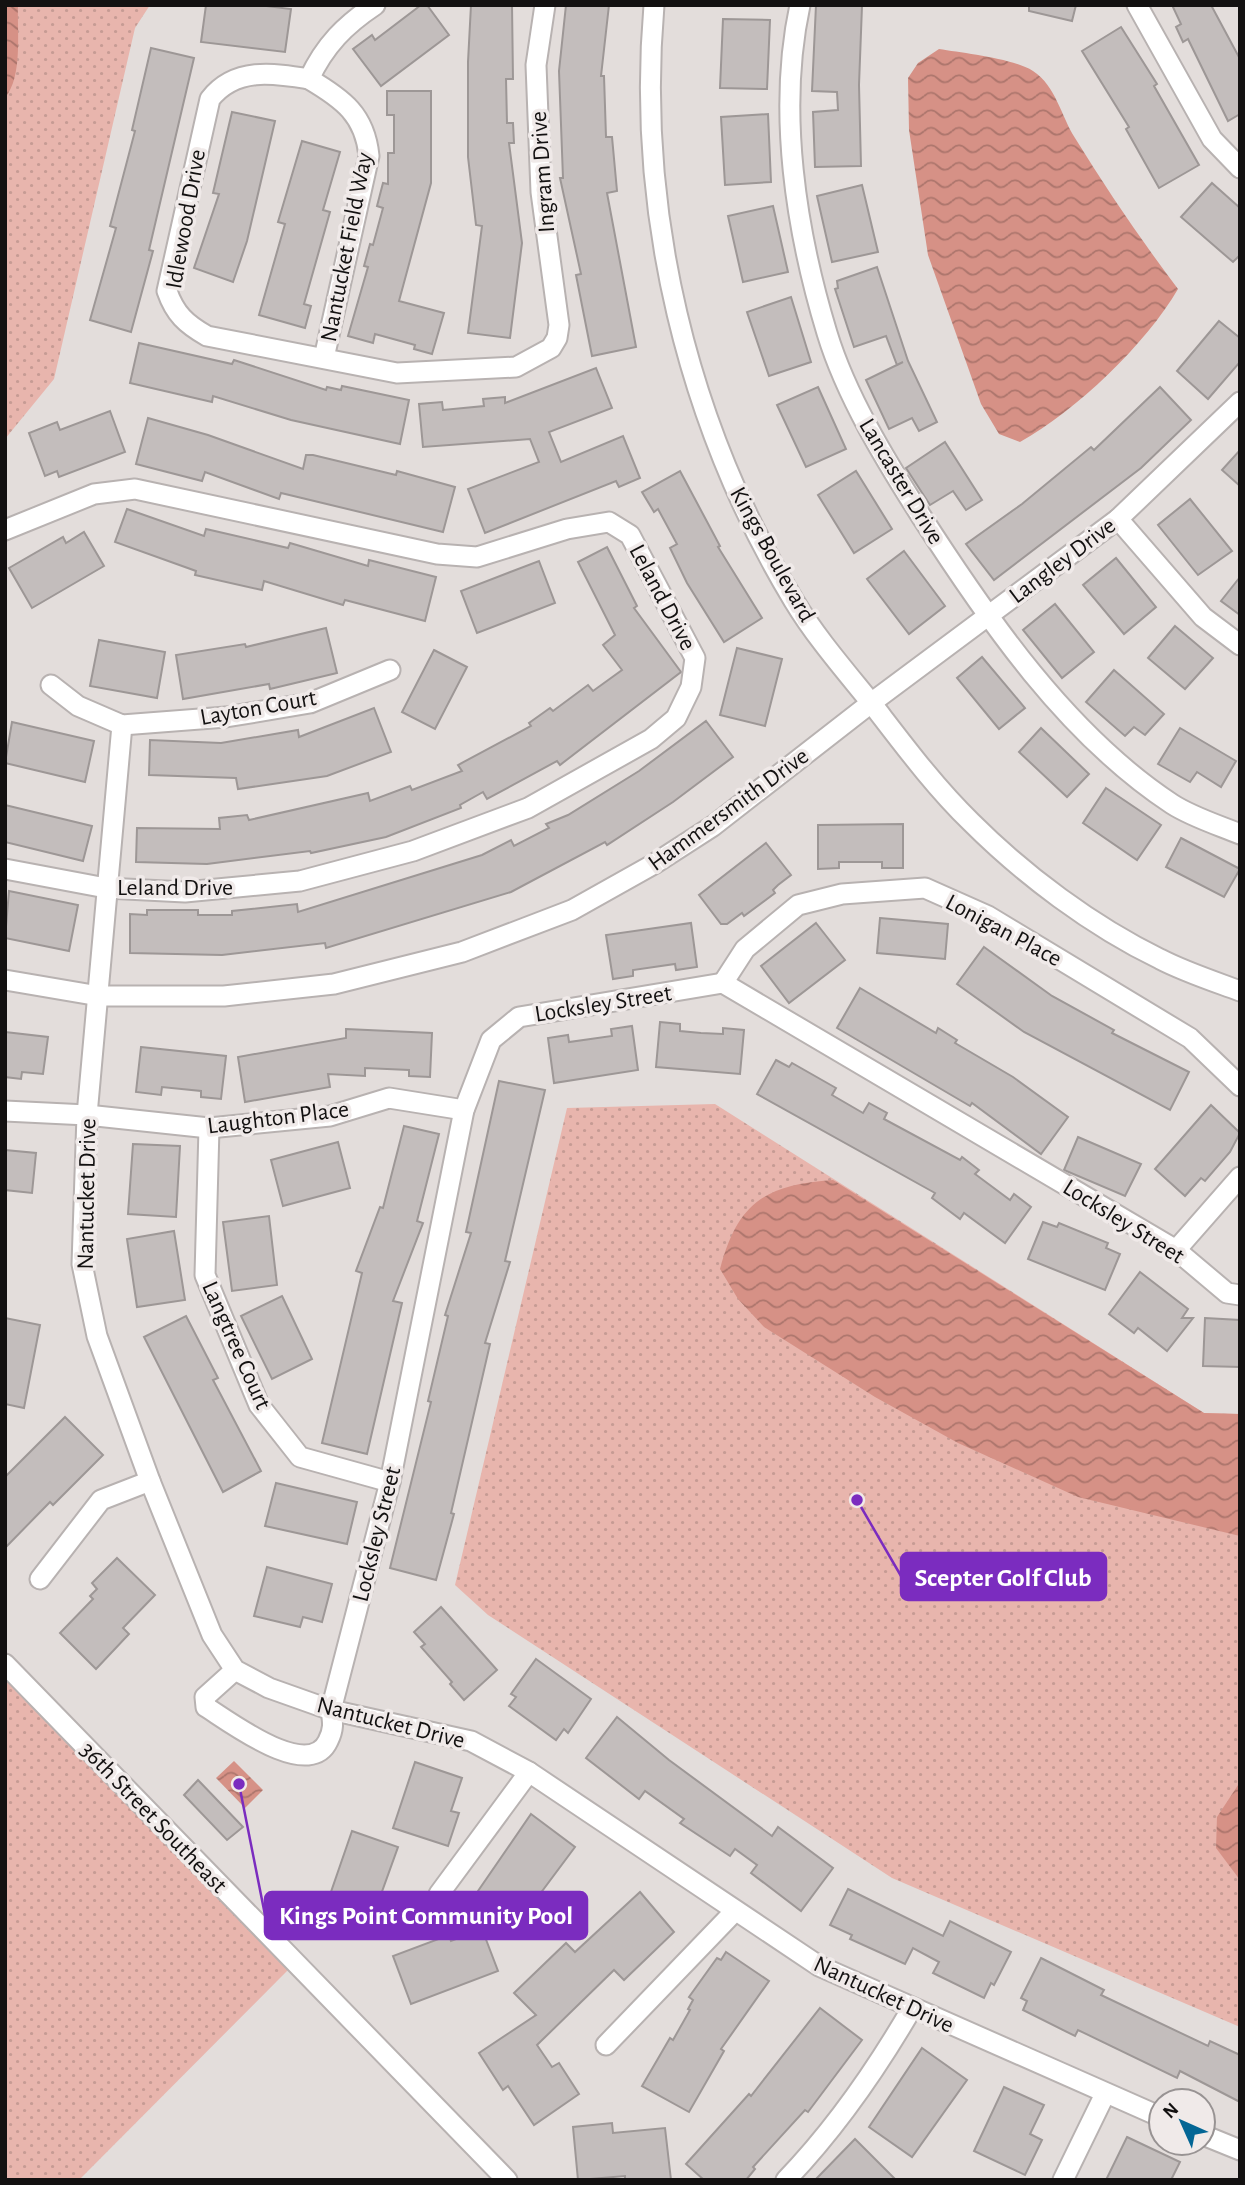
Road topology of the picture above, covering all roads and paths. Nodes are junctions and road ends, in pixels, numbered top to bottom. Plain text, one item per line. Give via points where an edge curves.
1 (375, 5) edge
2 (545, 5) edge
3 (654, 5) edge
4 (800, 5) edge
5 (1137, 5) edge
6 (309, 79) junction
7 (1240, 167) edge
8 (557, 338) joint
9 (324, 358) junction
10 (1240, 402) edge
11 (1118, 519) junction
12 (5, 530) edge
13 (986, 616) junction
14 (1240, 645) edge
15 (390, 670) dead end
16 (51, 685) dead end
17 (871, 703) junction
18 (122, 725) junction
19 (1240, 834) edge
20 (5, 869) edge
21 (106, 888) junction
22 (5, 980) edge
23 (723, 983) junction
24 (1240, 991) edge
25 (99, 996) junction
26 (1240, 1086) edge
27 (464, 1110) junction
28 (5, 1111) edge
29 (87, 1115) junction
30 (209, 1128) junction
31 (1240, 1177) edge
32 (1176, 1250) junction
33 (1240, 1295) edge
34 (150, 1481) junction
35 (390, 1482) junction
36 (40, 1579) dead end
37 (5, 1664) edge
38 (235, 1670) junction
39 (331, 1710) junction
40 (529, 1772) junction
41 (439, 1894) dead end
42 (734, 1912) junction
43 (912, 2008) junction
44 (606, 2045) dead end
45 (1105, 2094) junction
46 (1147, 2111) edge
47 (1217, 2141) edge
48 (1240, 2150) edge
49 (507, 2180) edge
50 (786, 2180) edge
51 (1063, 2180) edge

1 - 6 street via 340,31
2 - 8 street, Ingram Drive via 536,65 540,179
3 - 17 street, Kings Boulevard via 652,128 662,234 682,336 708,426 741,501 795,602
4 - 13 street, Lancaster Drive via 794,33 791,140 803,238 827,335 875,444
5 - 7 street via 1212,139
6 - 9 street, Nantucket Field Way via 358,118 369,156
6 - 9 street, Idlewood Drive via 279,74 241,76 228,81 210,99 167,291 179,316 207,336
8 - 9 street, Idlewood Drive via 544,353 516,367 397,373
10 - 11 street, Langley Drive
11 - 13 street, Langley Drive
11 - 14 street via 1203,617
12 - 21 street, Leland Drive via 94,494 135,489 438,554 477,557 567,529 609,522 630,535 695,659 691,687 676,718 651,739 528,808 413,851 300,881 185,892
13 - 17 street, Langley Drive
13 - 19 street, Lancaster Drive via 1093,740 1173,805
15 - 18 street, Layton Court via 310,703 226,717
16 - 18 street, Layton Court via 78,706
17 - 24 street, Kings Boulevard via 970,822 1036,879 1160,960
17 - 25 street, Hammersmith Drive via 713,826 654,864 572,910 462,952 334,984 224,996
18 - 21 street
20 - 21 street, Leland Drive
21 - 25 street, Nantucket Drive
22 - 25 street, Hammersmith Drive
23 - 26 street, Lonigan Place via 745,949 798,905 842,894 925,888 988,916 1190,1038
23 - 27 street, Locksley Street via 519,1017 491,1040
23 - 32 street, Locksley Street
25 - 29 street, Nantucket Drive
27 - 30 street, Laughton Place via 389,1098 330,1116
27 - 35 street, Locksley Street
28 - 29 street, Laughton Place
29 - 30 street, Laughton Place
29 - 34 street, Nantucket Drive via 82,1264 96,1336
30 - 35 street, Langtree Court via 205,1275 259,1405 300,1457
31 - 32 street
32 - 33 street, Locksley Street via 1227,1293
34 - 36 street via 101,1500
34 - 38 street, Nantucket Drive via 212,1635
35 - 39 street, Locksley Street
37 - 49 street, 36th Street Southeast
38 - 39 street, Nantucket Drive via 269,1688
38 - 39 street, Locksley Street via 205,1697 206,1707 281,1752 310,1756 324,1749 334,1727
39 - 40 street, Nantucket Drive via 471,1741
40 - 41 street
40 - 42 street, Nantucket Drive
42 - 43 street, Nantucket Drive via 819,1966
42 - 44 street
43 - 45 street, Nantucket Drive
43 - 50 street via 886,2055 832,2130
45 - 46 street, Nantucket Drive
45 - 51 street
47 - 48 street

